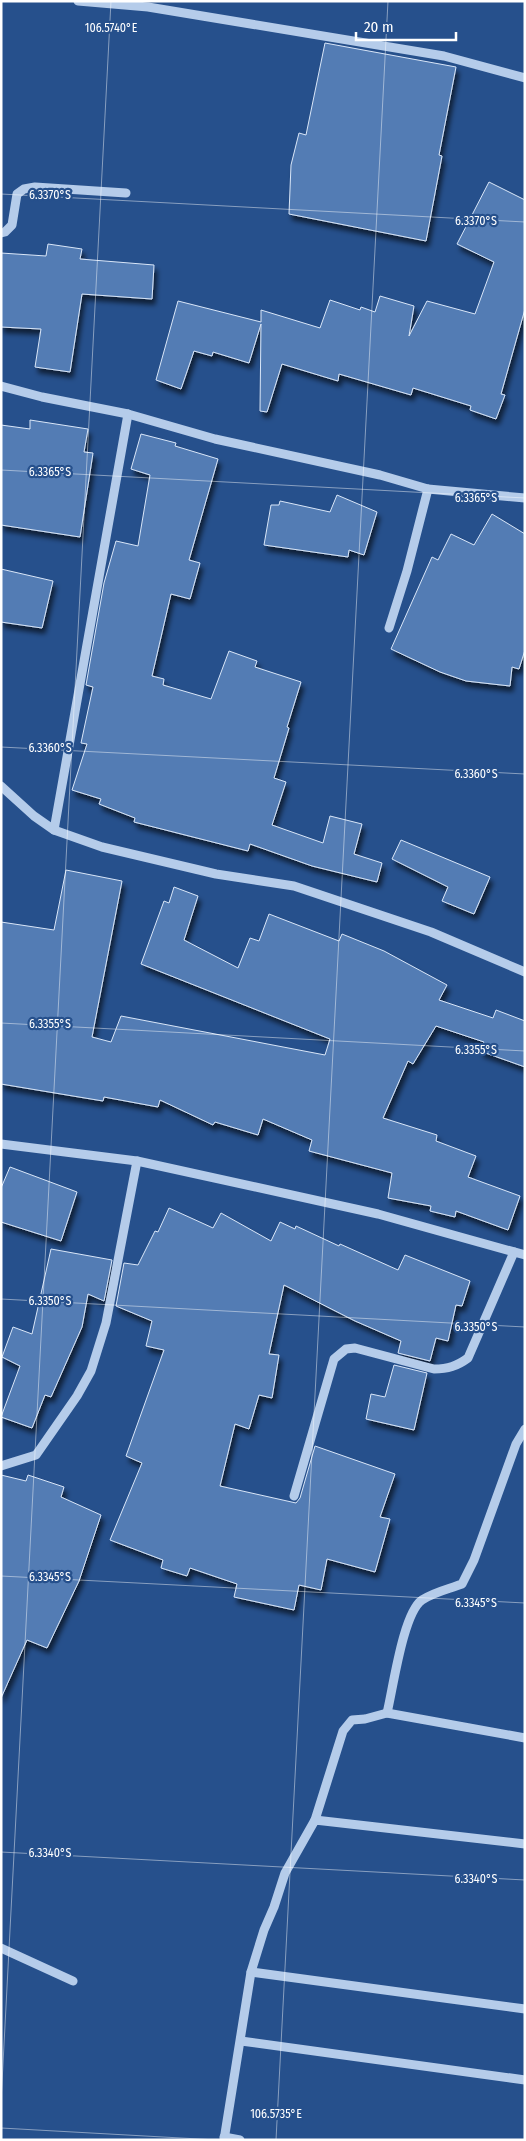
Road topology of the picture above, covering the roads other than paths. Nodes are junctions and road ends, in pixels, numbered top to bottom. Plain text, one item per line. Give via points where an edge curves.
1 (78, 1) edge
2 (525, 78) edge
3 (126, 194) dead end
4 (1, 233) edge
5 (1, 386) edge
6 (128, 414) junction
7 (428, 489) junction
8 (525, 498) edge
9 (389, 628) dead end
10 (1, 786) edge
11 (54, 830) junction
12 (525, 972) edge
13 (1, 1144) edge
14 (137, 1161) junction
15 (514, 1252) junction
16 (525, 1255) edge
17 (525, 1429) edge
18 (1, 1466) edge
19 (294, 1496) dead end
20 (387, 1713) junction
21 (525, 1738) edge
22 (315, 1820) junction
23 (525, 1844) edge
24 (1, 1948) edge
25 (251, 1972) junction
26 (73, 1981) dead end
27 (525, 2009) edge
28 (240, 2042) junction
29 (525, 2080) edge
30 (224, 2139) edge
31 (240, 2140) edge

1 - 2 street via 148,7 444,56
3 - 4 street via 35,187 24,189 17,194 12,225
5 - 6 street
6 - 7 street
6 - 11 street
7 - 8 street
7 - 9 street
10 - 11 street
11 - 12 street via 102,847 216,874 294,886 431,932
13 - 14 street
14 - 15 street via 378,1214
14 - 18 street via 106,1323 91,1371 36,1455
15 - 16 street
15 - 19 street via 468,1358 461,1363 434,1369 355,1348 346,1349 334,1360
17 - 20 street via 516,1444 474,1560 462,1584 421,1601 408,1619
20 - 21 street
20 - 22 street via 352,1720 342,1731
22 - 23 street
22 - 25 street via 285,1873
24 - 26 street
25 - 27 street
25 - 28 street
28 - 29 street
28 - 30 street
30 - 31 street

